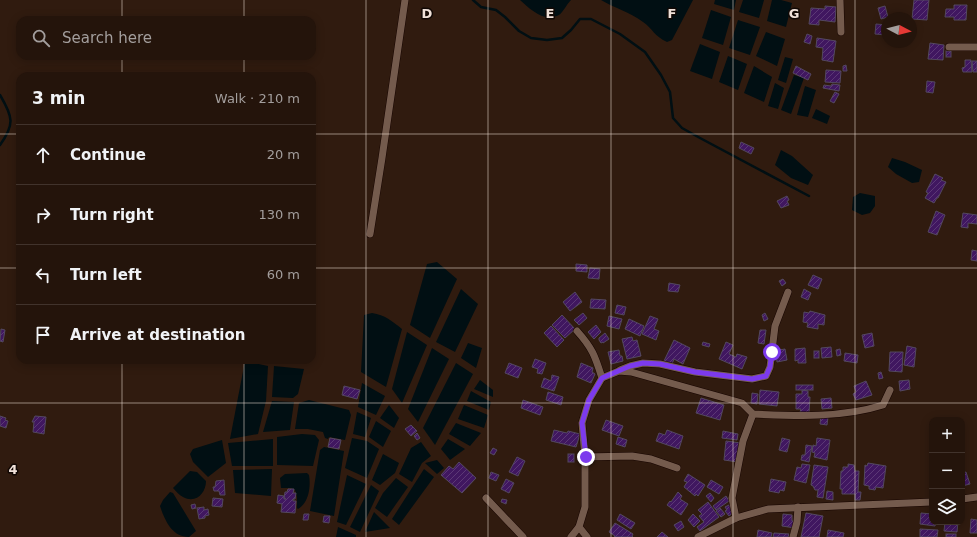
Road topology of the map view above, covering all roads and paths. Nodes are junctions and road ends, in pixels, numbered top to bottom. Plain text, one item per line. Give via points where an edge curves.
1 (405, 0) edge
2 (840, 0) edge
3 (840, 32) dead end
4 (949, 47) dead end
5 (977, 47) edge
6 (370, 234) dead end
7 (788, 292) dead end
8 (577, 331) dead end
9 (619, 370) junction
10 (602, 378) junction
11 (890, 390) dead end
12 (753, 414) junction
13 (586, 457) junction
14 (677, 468) dead end
15 (977, 497) edge
16 (486, 498) dead end
17 (965, 499) edge
18 (929, 502) edge
19 (798, 506) junction
20 (736, 518) junction
21 (579, 527) junction
22 (523, 537) edge
23 (571, 537) edge
24 (587, 537) edge
25 (698, 537) edge
26 (793, 537) edge

1 - 6 street
2 - 3 street
4 - 5 street
7 - 9 street via 775,326 770,367 766,376 752,379 643,363
8 - 10 street via 590,345
9 - 10 street
9 - 12 street via 742,403
10 - 13 street via 589,400 582,423
11 - 12 street via 883,405 865,411 804,416
12 - 20 street via 743,441 732,498
13 - 14 street via 632,456
13 - 21 street via 585,507
15 - 17 street
16 - 22 street
18 - 19 street
19 - 20 street via 768,509
19 - 26 street
20 - 25 street
21 - 23 street
21 - 24 street

